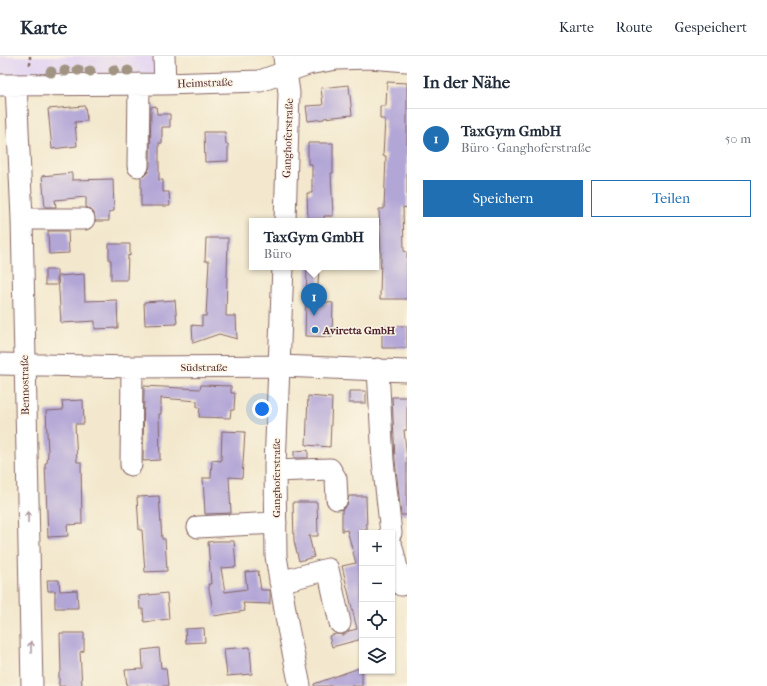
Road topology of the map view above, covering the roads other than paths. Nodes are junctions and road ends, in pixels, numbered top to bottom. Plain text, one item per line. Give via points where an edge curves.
1 (164, 56) edge
2 (407, 61) edge
3 (285, 63) edge
4 (139, 84) junction
5 (165, 84) junction
6 (8, 85) edge
7 (138, 166) dead end
8 (285, 218) edge
9 (22, 219) junction
10 (84, 219) dead end
11 (283, 270) edge
12 (0, 364) edge
13 (24, 364) junction
14 (280, 366) junction
15 (132, 367) junction
16 (378, 369) junction
17 (407, 371) edge
18 (131, 465) dead end
19 (275, 471) junction
20 (337, 499) dead end
21 (276, 523) junction
22 (198, 527) dead end
23 (391, 530) edge
24 (395, 559) edge
25 (280, 582) junction
26 (401, 585) dead end
27 (340, 622) dead end
28 (32, 686) edge
29 (300, 686) edge

1 - 5 street
2 - 3 street, Heimstraße via 370,58 337,59 308,64
3 - 5 street, Heimstraße via 260,81
3 - 8 street, Ganghoferstraße via 289,93
4 - 5 street, Heimstraße
4 - 6 street, Heimstraße
4 - 7 street
6 - 9 street, Bennostraße
9 - 10 street
9 - 13 street, Bennostraße
11 - 14 street, Ganghoferstraße
12 - 13 street, Südstraße
13 - 15 street, Südstraße
28 -> 13 street, Bennostraße
14 - 15 street, Südstraße
14 - 16 street, Südstraße
14 - 19 street, Ganghoferstraße
15 - 18 street
16 - 17 street, Südstraße
16 - 23 street via 383,461
19 - 20 street via 330,469 336,479
19 - 21 street, Ganghoferstraße
21 - 22 street
21 - 25 street, Ganghoferstraße via 276,556
24 - 26 street
25 - 27 street via 328,569
25 - 29 street, Ganghoferstraße

